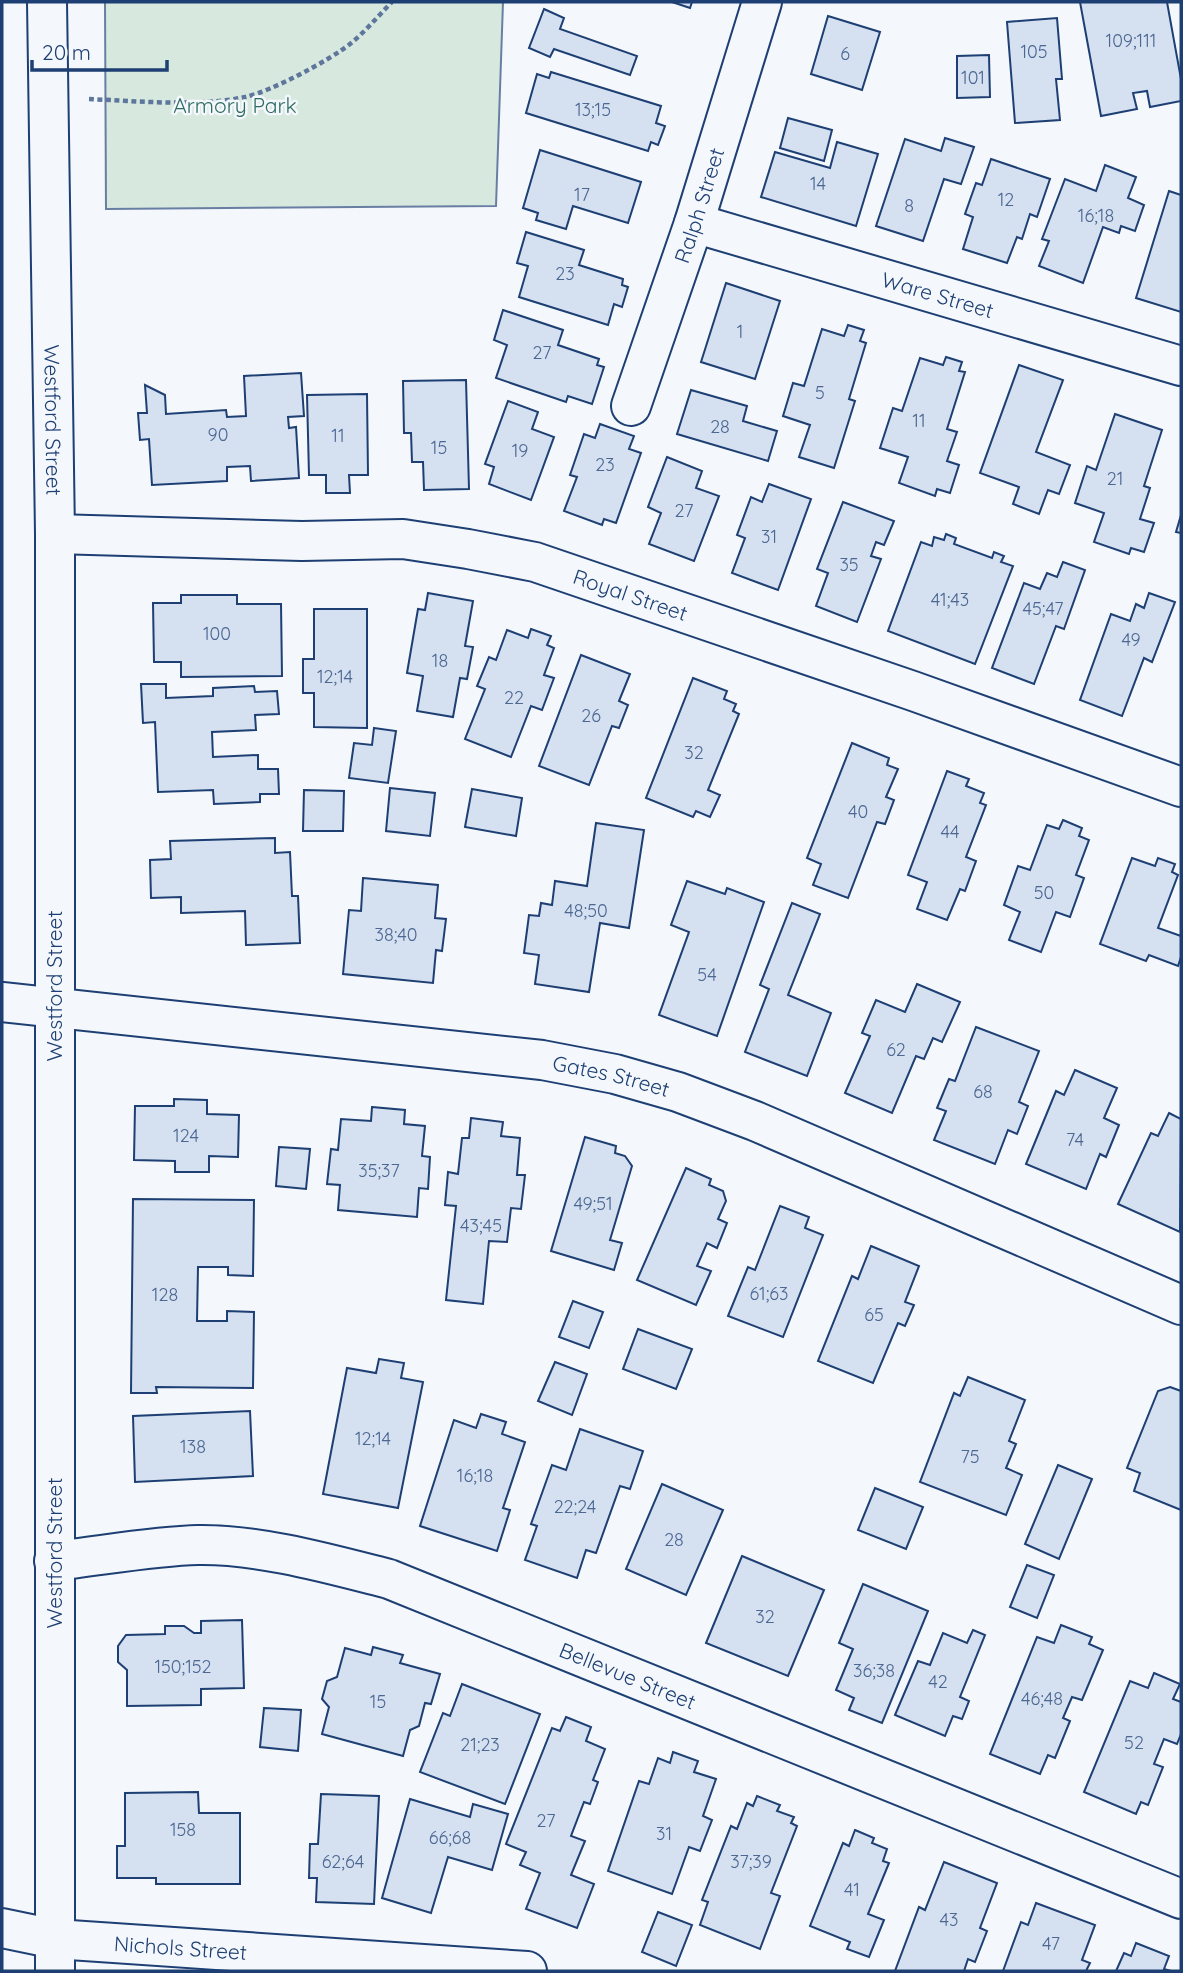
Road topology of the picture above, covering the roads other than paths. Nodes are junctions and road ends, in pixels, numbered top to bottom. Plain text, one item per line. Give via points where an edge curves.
1 (47, 2) edge
2 (762, 2) edge
3 (694, 223) junction
4 (1181, 366) edge
5 (631, 407) dead end
6 (55, 534) junction
7 (1181, 787) edge
8 (2, 1002) edge
9 (54, 1009) junction
10 (1181, 1305) edge
11 (54, 1561) junction
12 (1181, 1899) edge
13 (2, 1928) edge
14 (55, 1955) edge
15 (527, 1971) edge

1 - 6 street, Westford Street
2 - 3 street, Ralph Street
3 - 4 street, Ware Street
3 - 5 street, Ralph Street
6 - 7 street, Royal Street via 403,539 535,562
6 - 9 street, Westford Street
8 - 9 street, Gates Street
9 - 10 street, Gates Street via 542,1060 615,1074 755,1121
9 - 11 street, Westford Street
11 - 12 street, Bellevue Street via 199,1545 259,1550 389,1578
11 - 14 street, Westford Street
13 - 14 street, Nichols Street
14 - 15 street, Nichols Street

